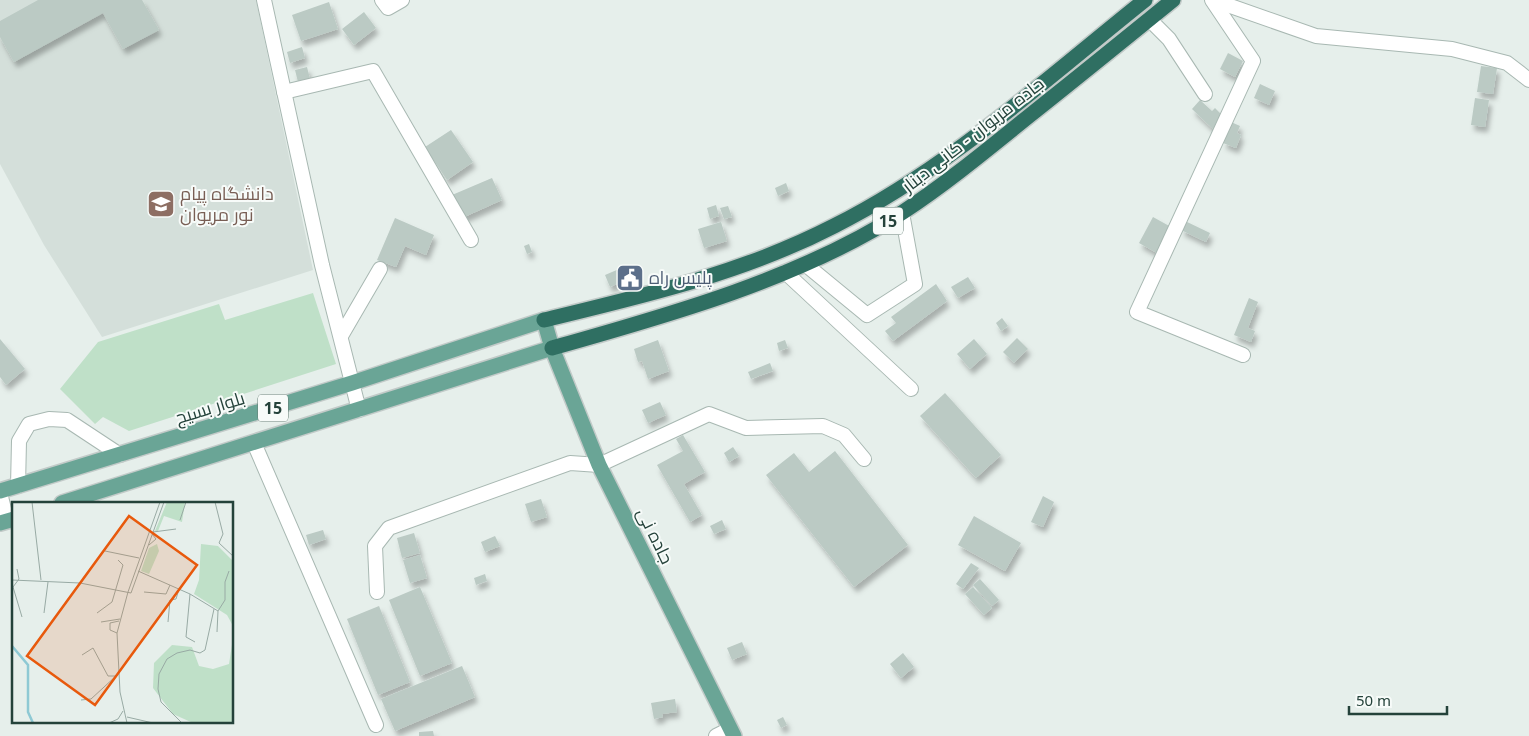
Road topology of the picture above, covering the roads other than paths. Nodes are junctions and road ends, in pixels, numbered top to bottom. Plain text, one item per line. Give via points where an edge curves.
1 (382, 0) edge
2 (402, 0) edge
3 (1145, 0) edge
4 (1172, 0) edge
5 (1212, 0) edge
6 (267, 1) edge
7 (1149, 19) junction
8 (1529, 80) edge
9 (284, 92) junction
10 (1205, 94) dead end
11 (902, 213) junction
12 (471, 240) dead end
13 (805, 264) junction
14 (380, 269) dead end
15 (785, 272) junction
16 (544, 320) junction
17 (340, 336) junction
18 (552, 348) junction
19 (1243, 355) dead end
20 (352, 383) junction
21 (911, 389) dead end
22 (359, 410) junction
23 (254, 443) junction
24 (120, 456) junction
25 (864, 459) dead end
26 (599, 465) junction
27 (18, 486) junction
28 (0, 492) edge
29 (68, 502) edge
30 (7, 521) edge
31 (377, 592) dead end
32 (376, 725) dead end
33 (732, 732) edge
34 (716, 736) edge

1 - 2 street via 388,8
3 - 16 highway, 15 via 985,128 918,177 835,226 766,257 666,290
4 - 7 highway, جاده مریوان - کانی دینار / 15
5 - 8 street via 1316,36 1466,52 1507,63
5 - 19 street via 1253,61 1137,312
6 - 9 street
7 - 10 street via 1169,39
7 - 11 highway, جاده مریوان - کانی دینار / 15 via 972,162
9 - 12 street via 373,71
9 - 17 street
11 - 13 highway, جاده مریوان - کانی دینار / 15
11 - 13 street via 915,284 867,315
13 - 15 highway, جاده مریوان - کانی دینار / 15
14 - 17 street
15 - 18 highway, جاده مریوان - کانی دینار / 15 via 654,320
15 - 21 street
16 - 18 main road, جاده نی
16 - 20 main road, بلوار بسیج / 15
17 - 20 street
18 - 22 main road, 15
18 - 26 main road, جاده نی
20 - 22 street
20 - 24 main road, بلوار بسیج / 15
22 - 23 main road, 15
23 - 29 main road, 15
23 - 32 street
24 - 27 main road, بلوار بسیج / 15
24 - 27 street via 67,420 49,419 29,424 19,441
25 - 26 street via 844,435 824,426 746,428 710,414
26 - 31 street via 570,463 389,528 375,546
26 - 33 main road, جاده نی
27 - 28 main road, بلوار بسیج / 15
28 - 30 street
33 - 34 street

